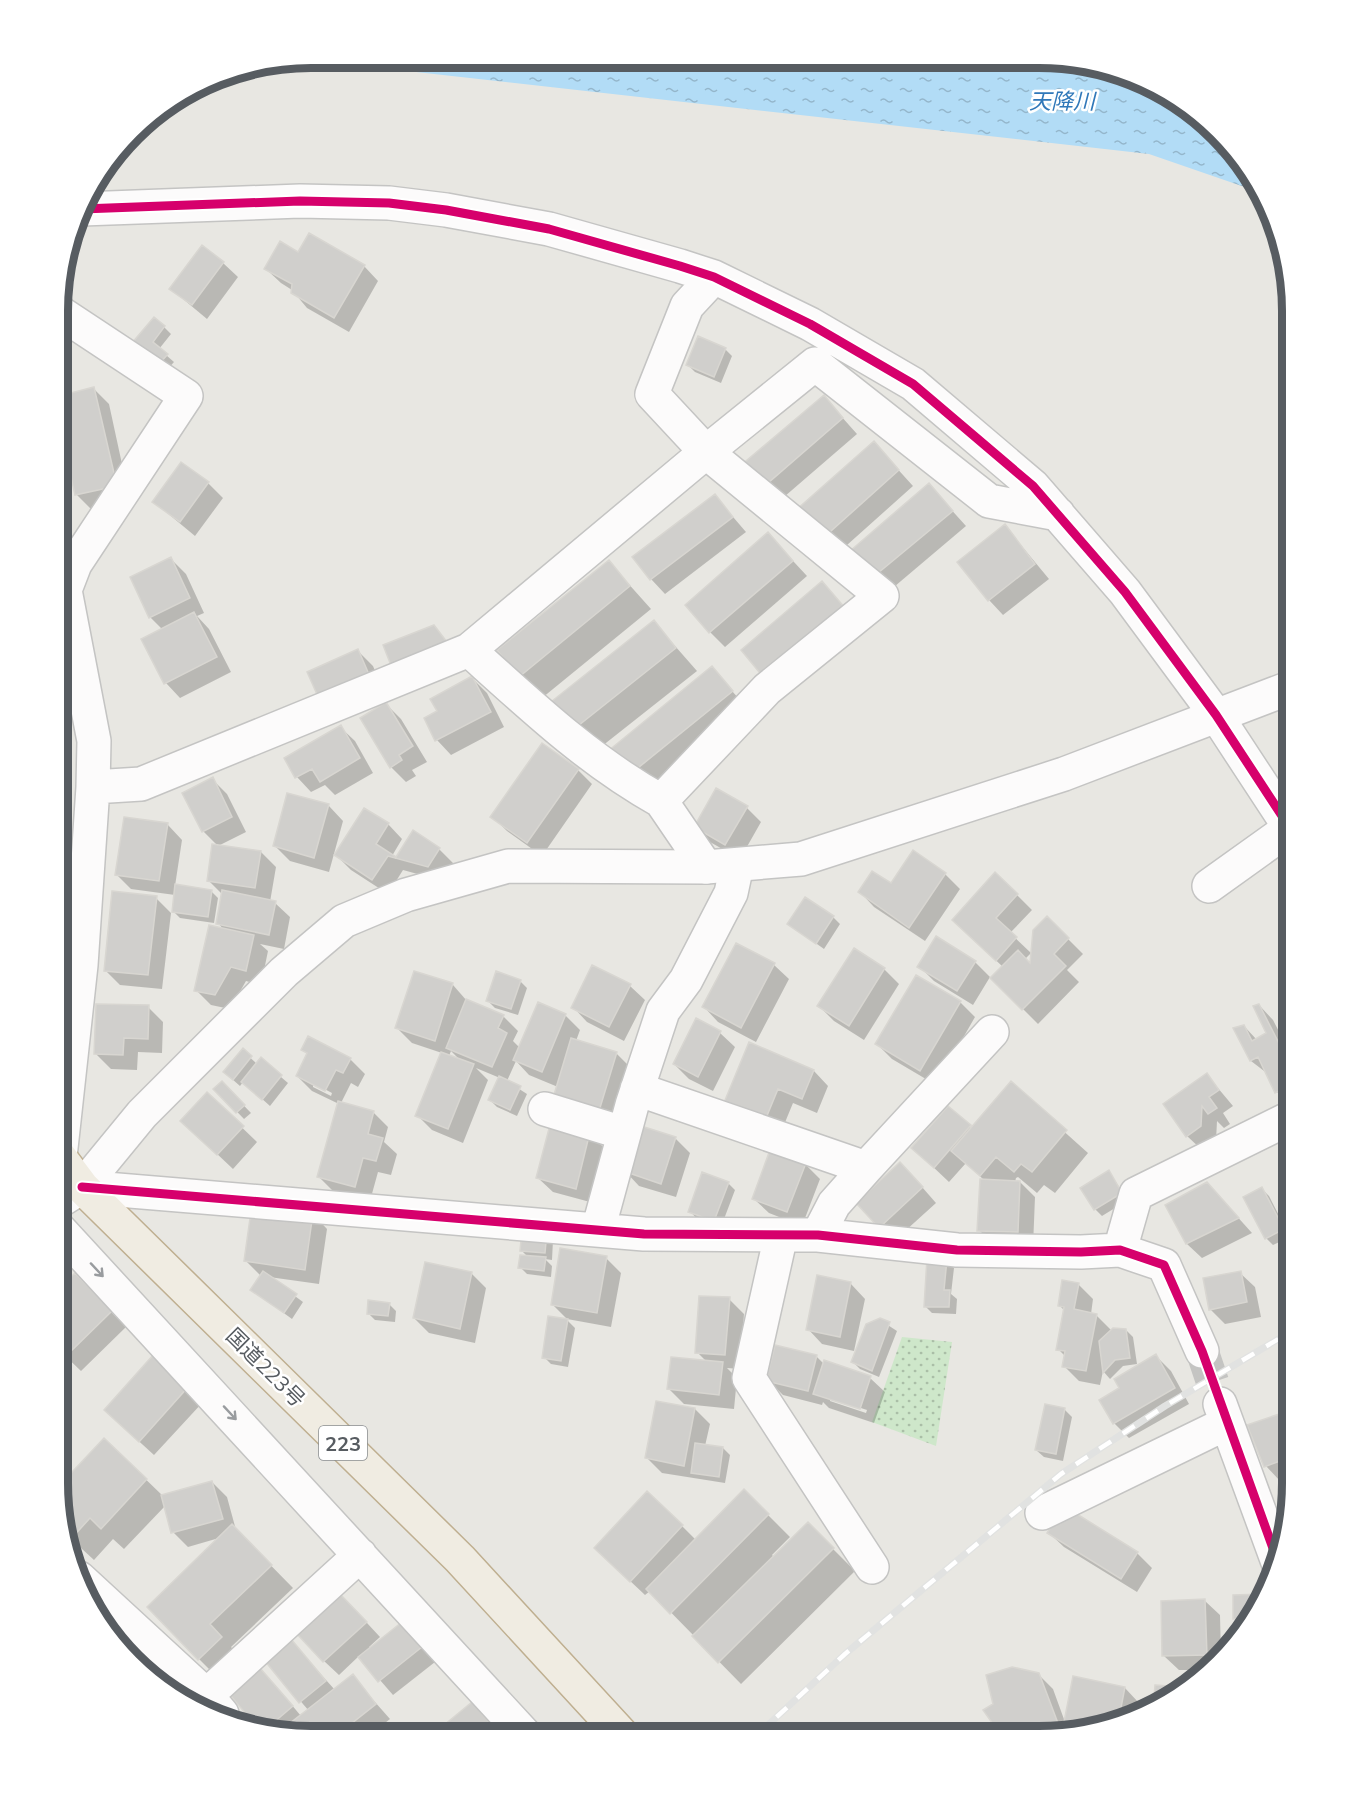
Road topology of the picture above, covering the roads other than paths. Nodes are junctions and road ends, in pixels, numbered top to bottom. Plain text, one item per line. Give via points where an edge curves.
1 (90, 209) edge
2 (714, 277) junction
3 (68, 318) edge
4 (706, 452) junction
5 (1058, 514) junction
6 (68, 582) edge
7 (68, 606) edge
8 (469, 650) junction
9 (1282, 691) edge
10 (1216, 715) junction
11 (93, 787) junction
12 (661, 801) junction
13 (1282, 816) edge
14 (1282, 836) edge
15 (722, 866) junction
16 (1209, 886) dead end
17 (992, 1032) dead end
18 (68, 1078) edge
19 (637, 1089) junction
20 (545, 1109) dead end
21 (1282, 1122) edge
22 (623, 1133) junction
23 (866, 1168) junction
24 (70, 1194) edge
25 (597, 1230) junction
26 (781, 1235) junction
27 (818, 1236) junction
28 (68, 1239) edge
29 (1120, 1250) junction
30 (1202, 1351) tunnel mouth
31 (1042, 1513) dead end
32 (1273, 1548) edge
33 (360, 1555) junction
34 (872, 1567) dead end
35 (94, 1593) edge
36 (205, 1702) edge
37 (209, 1704) edge
38 (517, 1726) edge
39 (614, 1726) edge

1 - 2 street via 300,201 389,203 549,229
2 - 4 street via 687,306 652,394
2 - 5 street via 810,324 913,384 1033,486
3 - 6 street via 186,396 75,564
4 - 5 street via 815,364 989,501
4 - 8 street
4 - 12 street via 882,596 767,689
5 - 10 street via 1125,592
7 - 11 street via 94,741
8 - 11 street via 141,784
8 - 12 street via 556,729 623,780
9 - 10 street
10 - 13 street
10 - 15 street via 1064,774 801,859
11 - 18 street via 81,965
12 - 15 street
14 - 16 street
15 - 19 street via 731,893 686,980 663,1011
15 - 24 street via 508,866 406,895 344,921 284,972 142,1114
17 - 23 street
19 - 22 street
19 - 23 street
20 - 22 street
21 - 29 street via 1136,1194
22 - 25 street
23 - 27 street via 834,1204
24 - 25 street
24 - 39 highway, 国道223号 / 223 via 460,1559
25 - 26 street
26 - 27 street
26 - 34 street via 749,1378
27 - 29 street via 957,1250
28 -> 33 street
29 - 30 street via 1164,1264
31 - 32 street via 1224,1414
33 - 37 street
33 - 38 street
35 - 36 street

